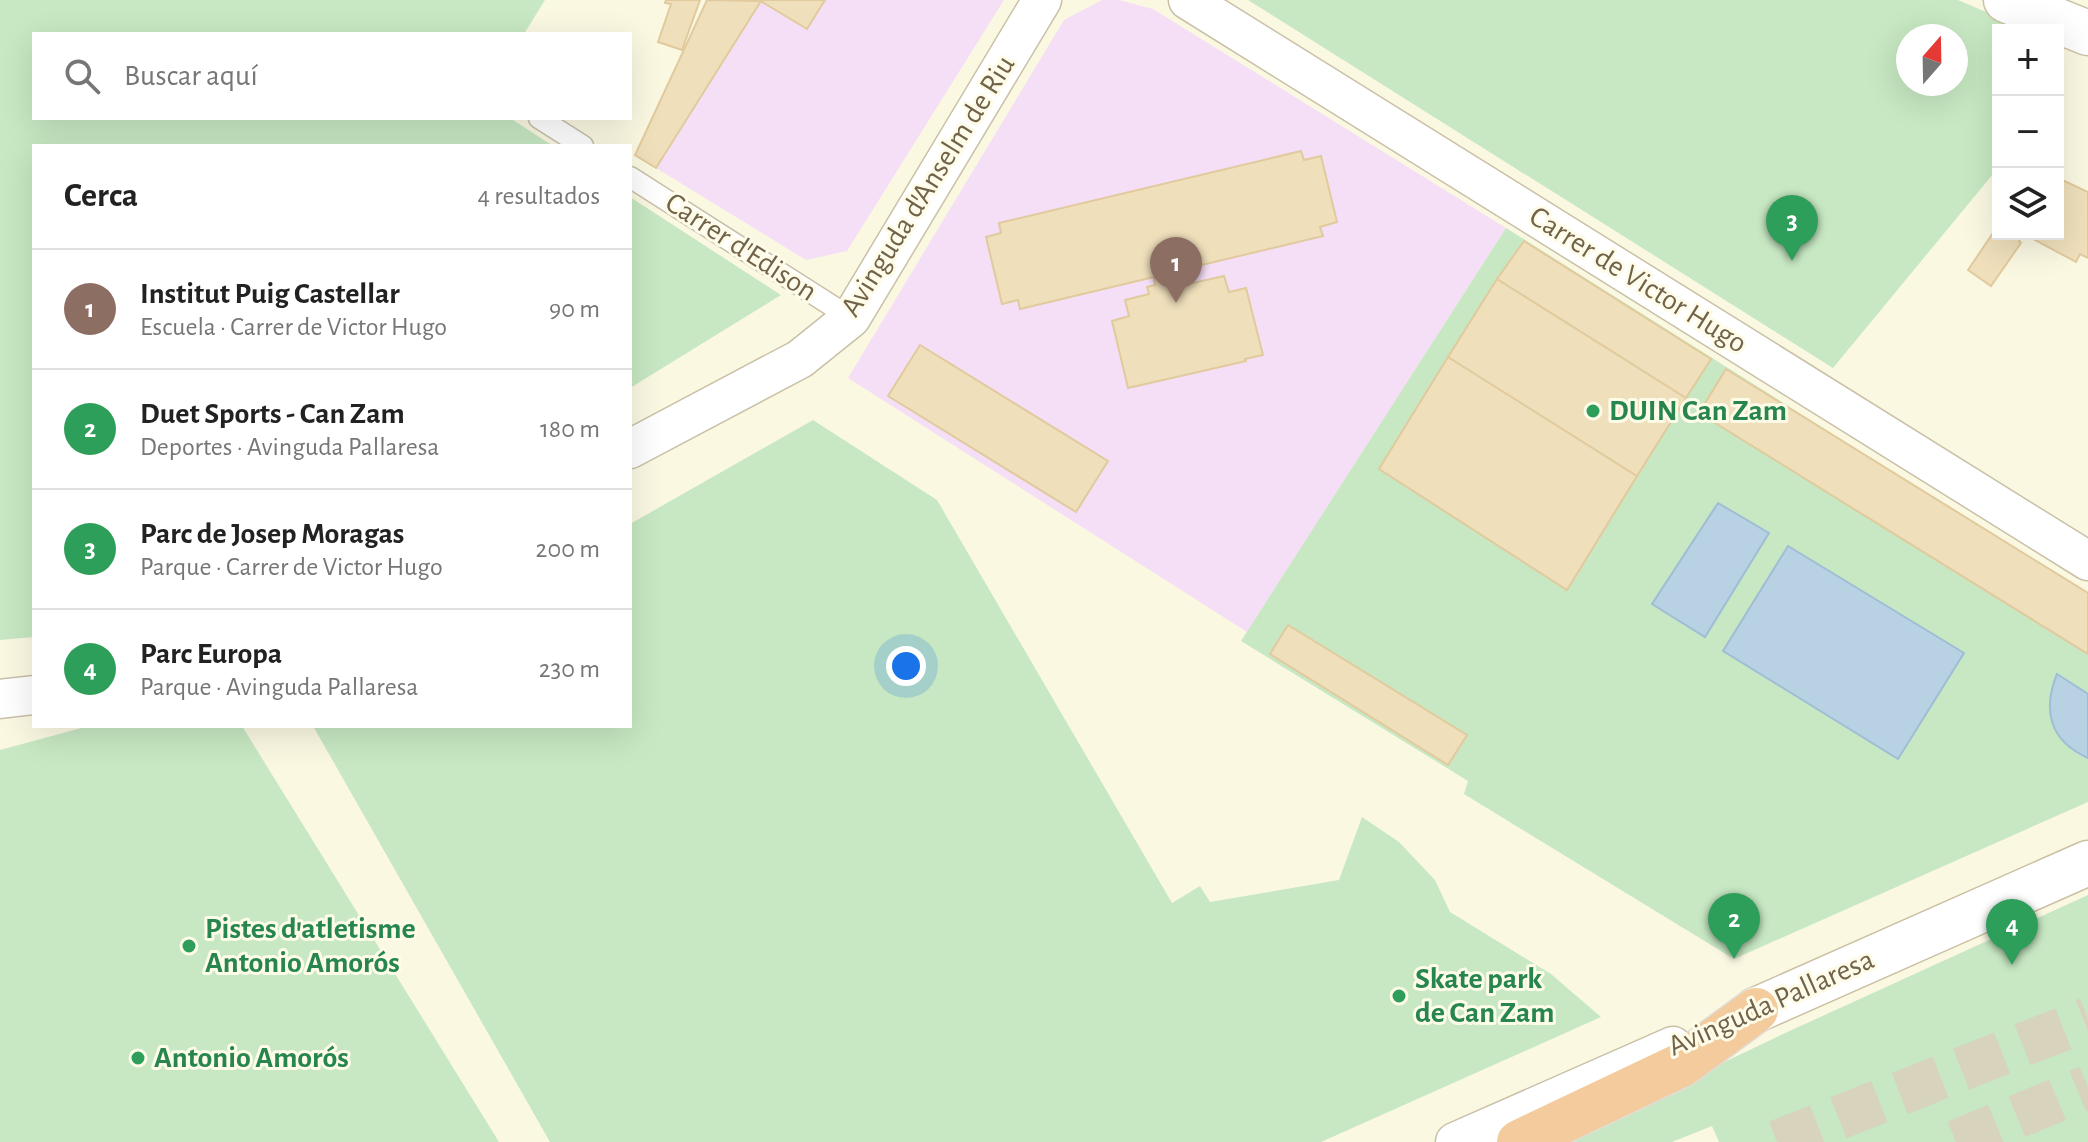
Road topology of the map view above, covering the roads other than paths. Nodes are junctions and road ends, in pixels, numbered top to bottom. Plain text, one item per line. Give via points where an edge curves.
1 (1042, 0) edge
2 (1188, 0) edge
3 (2006, 0) edge
4 (2088, 33) edge
5 (542, 120) edge
6 (580, 144) edge
7 (632, 178) edge
8 (851, 318) junction
9 (632, 448) edge
10 (2088, 561) edge
11 (32, 695) edge
12 (0, 699) edge
13 (2088, 863) edge
14 (1756, 1010) junction
15 (1455, 1142) edge
16 (1519, 1142) edge

1 - 8 street, Avinguda d'Anselm de Riu
2 - 10 street, Carrer de Victor Hugo
3 - 4 street
5 - 6 lane
7 - 8 lane, Carrer d'Edison
8 - 9 street, Avinguda d'Anselm de Riu via 800,359
11 - 12 street
13 - 14 street, Avinguda Pallaresa
14 - 15 street, Avinguda Pallaresa
14 - 16 highway via 1681,1065

